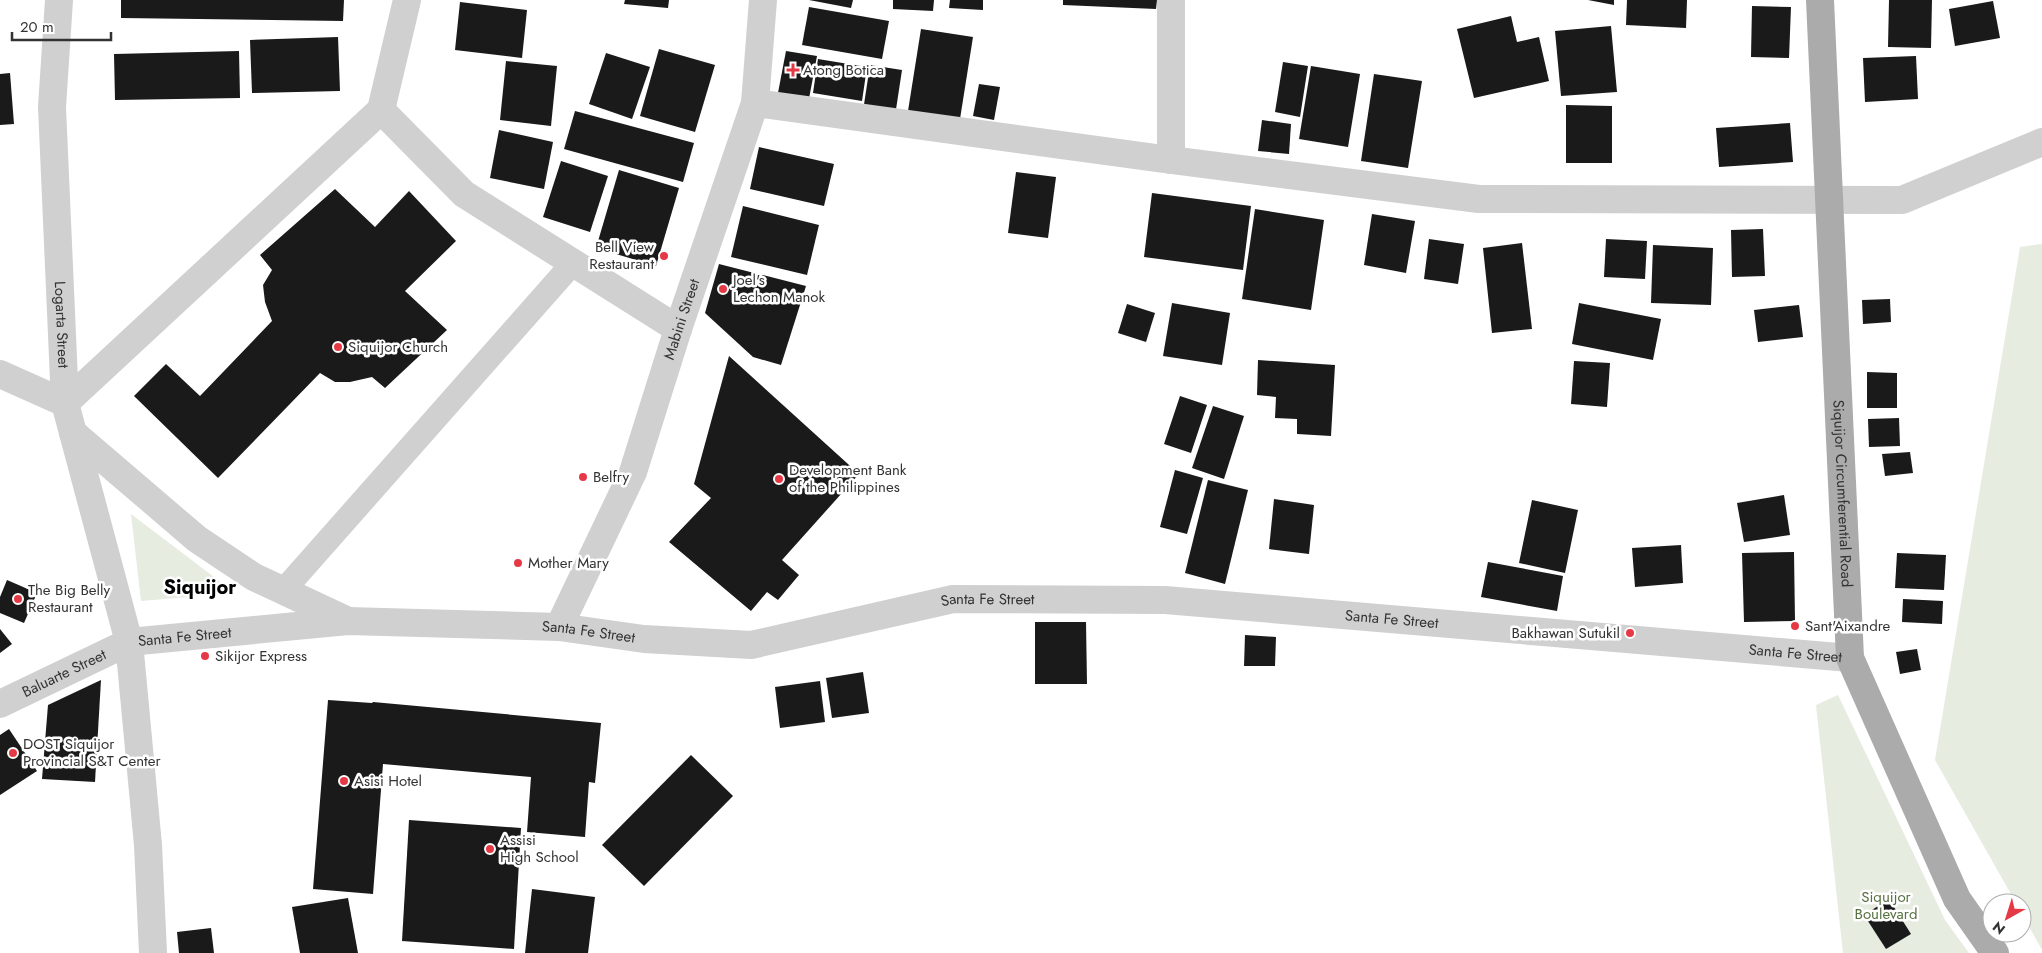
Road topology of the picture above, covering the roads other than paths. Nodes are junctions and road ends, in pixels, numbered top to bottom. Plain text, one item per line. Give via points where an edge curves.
1 (59, 0) edge
2 (407, 0) edge
3 (763, 0) edge
4 (1171, 0) edge
5 (1820, 0) edge
6 (755, 103) junction
7 (381, 110) junction
8 (2042, 142) edge
9 (1171, 160) junction
10 (1830, 199) junction
11 (574, 263) junction
12 (678, 329) junction
13 (0, 374) edge
14 (65, 403) junction
15 (73, 433) junction
16 (283, 591) junction
17 (348, 621) junction
18 (559, 627) junction
19 (129, 642) junction
20 (1850, 658) junction
21 (0, 704) edge
22 (153, 953) edge
23 (1995, 953) edge

1 - 14 street, Logarta Street via 52,107
2 - 7 street
3 - 6 street, Mabini Street
4 - 9 street
5 - 10 main road, Siquijor Circumferential Road
6 - 9 street
6 - 12 street, Mabini Street
7 - 11 street via 464,194
7 - 14 street
8 - 10 street via 1902,200
9 - 10 street via 1479,199
10 - 20 main road, Siquijor Circumferential Road
11 - 12 street
11 - 16 street
12 - 18 street, Mabini Street via 633,472
13 - 14 street
14 - 15 street, Logarta Street
15 - 16 street via 197,539 254,577
15 - 19 street, Logarta Street
16 - 17 street
17 - 18 street, Santa Fe Street
17 - 19 street, Santa Fe Street
18 - 20 street, Santa Fe Street via 644,640 752,644 953,599 1165,600
19 - 21 street, Baluarte Street
19 - 22 street, Logarta Street via 148,845
20 - 23 main road, Siquijor Circumferential Road via 1957,899

